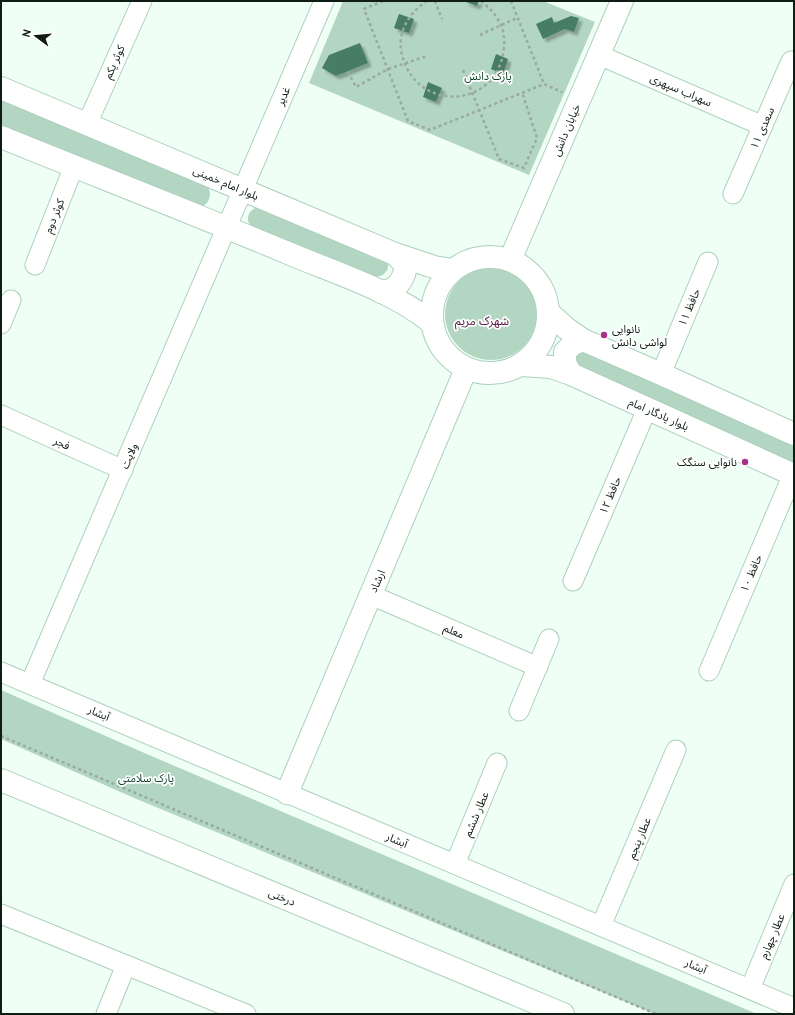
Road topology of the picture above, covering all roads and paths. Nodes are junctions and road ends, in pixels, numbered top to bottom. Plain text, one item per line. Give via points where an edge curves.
1 (142, 1) edge
2 (324, 1) edge
3 (383, 1) edge
4 (427, 1) edge
5 (435, 1) edge
6 (480, 1) edge
7 (511, 1) edge
8 (622, 1) edge
9 (518, 18) junction
10 (442, 19) dead end
11 (501, 25) junction
12 (480, 35) dead end
13 (599, 55) junction
14 (428, 56) dead end
15 (791, 61) dead end
16 (404, 64) junction
17 (388, 69) junction
18 (463, 70) dead end
19 (348, 72) dead end
20 (1, 88) edge
21 (522, 92) junction
22 (472, 93) junction
23 (479, 110) junction
24 (87, 124) junction
25 (763, 126) junction
26 (1, 137) edge
27 (74, 166) junction
28 (243, 190) junction
29 (732, 194) dead end
30 (227, 228) junction
31 (396, 254) junction
32 (510, 260) junction
33 (708, 262) dead end
34 (35, 265) dead end
35 (453, 270) junction
36 (381, 292) junction
37 (11, 300) dead end
38 (548, 312) junction
39 (432, 323) junction
40 (1, 324) edge
41 (583, 340) junction
42 (521, 365) junction
43 (466, 369) junction
44 (571, 374) junction
45 (661, 374) junction
46 (647, 408) junction
47 (1, 416) edge
48 (794, 434) edge
49 (123, 470) junction
50 (794, 474) edge
51 (574, 581) dead end
52 (371, 595) junction
53 (549, 639) dead end
54 (538, 667) junction
55 (710, 671) dead end
56 (1, 672) edge
57 (30, 684) junction
58 (519, 711) dead end
59 (1, 736) edge
60 (676, 750) dead end
61 (497, 763) dead end
62 (1, 780) edge
63 (287, 793) junction
64 (455, 864) junction
65 (794, 884) edge
66 (1, 914) edge
67 (601, 926) junction
68 (126, 965) junction
69 (750, 989) junction
70 (794, 1008) edge
71 (106, 1014) edge
72 (246, 1014) edge
73 (563, 1014) edge
74 (656, 1014) edge

1 - 24 street, کوثر یکم
2 - 28 street, غدیر
3 - 17 path via 364,9
4 - 16 path via 409,17 403,31 401,48
5 - 10 path
6 - 11 path via 492,10
7 - 9 path
8 - 13 street, خیابان دانش
9 - 11 path
9 - 21 path via 544,84
11 - 12 path
11 - 22 path via 505,40 504,57 498,72 487,85
13 - 25 street, سهراب سپهری
13 - 32 street, خیابان دانش
14 - 16 path
15 - 25 street, سعدی ۱۱
16 - 17 path
16 - 22 path via 413,78 426,89 439,95 456,97
17 - 19 path via 356,87
17 - 23 path via 408,121 430,130
18 - 22 path
20 - 24 street, بلوار امام خمینی
21 - 23 path
21 - 23 path via 537,138 524,168 499,158
22 - 23 path
24 - 28 street, بلوار امام خمینی
25 - 29 street, سعدی ۱۱
26 - 27 street
27 - 30 street
27 - 34 street, کوثر دوم
28 - 30 street, غدیر
28 - 31 street, بلوار امام خمینی
30 - 36 street
30 - 49 street, ولایت
31 - 35 street, بلوار امام خمینی via 434,267
31 - 36 street via 405,269 402,278 391,290
32 - 35 street via 483,257 470,260
32 - 38 street via 526,269 539,283 547,300
33 - 45 street, حافظ ۱۱
35 - 39 street via 435,294 432,303
36 - 39 street
37 - 40 street
38 - 41 street via 562,326
38 - 42 street via 548,325 544,337 535,352
39 - 43 street via 438,342 450,358
41 - 44 street via 573,344 565,352
41 - 45 street
42 - 43 street via 504,372 485,374
42 - 44 street, بلوار یادگار امام via 551,368
43 - 52 street, ارشاد
44 - 46 street, بلوار یادگار امام
45 - 48 street
46 - 50 street, بلوار یادگار امام
46 - 51 street, حافظ ۱۲
47 - 49 street, فجر
49 - 57 street, ولایت
50 - 55 street, حافظ ۱۰
52 - 54 street, معلم
52 - 63 street, ارشاد
53 - 54 street
54 - 58 street
56 - 57 street, آبشار
57 - 63 street, آبشار
59 - 74 path
60 - 67 street, عطار پنجم
61 - 64 street, عطار ششم
62 - 73 street, درختی
63 - 64 street, آبشار
64 - 67 street, آبشار
65 - 69 street, عطار چهارم
66 - 68 street
67 - 69 street, آبشار
68 - 71 street
68 - 72 street
69 - 70 street, آبشار

